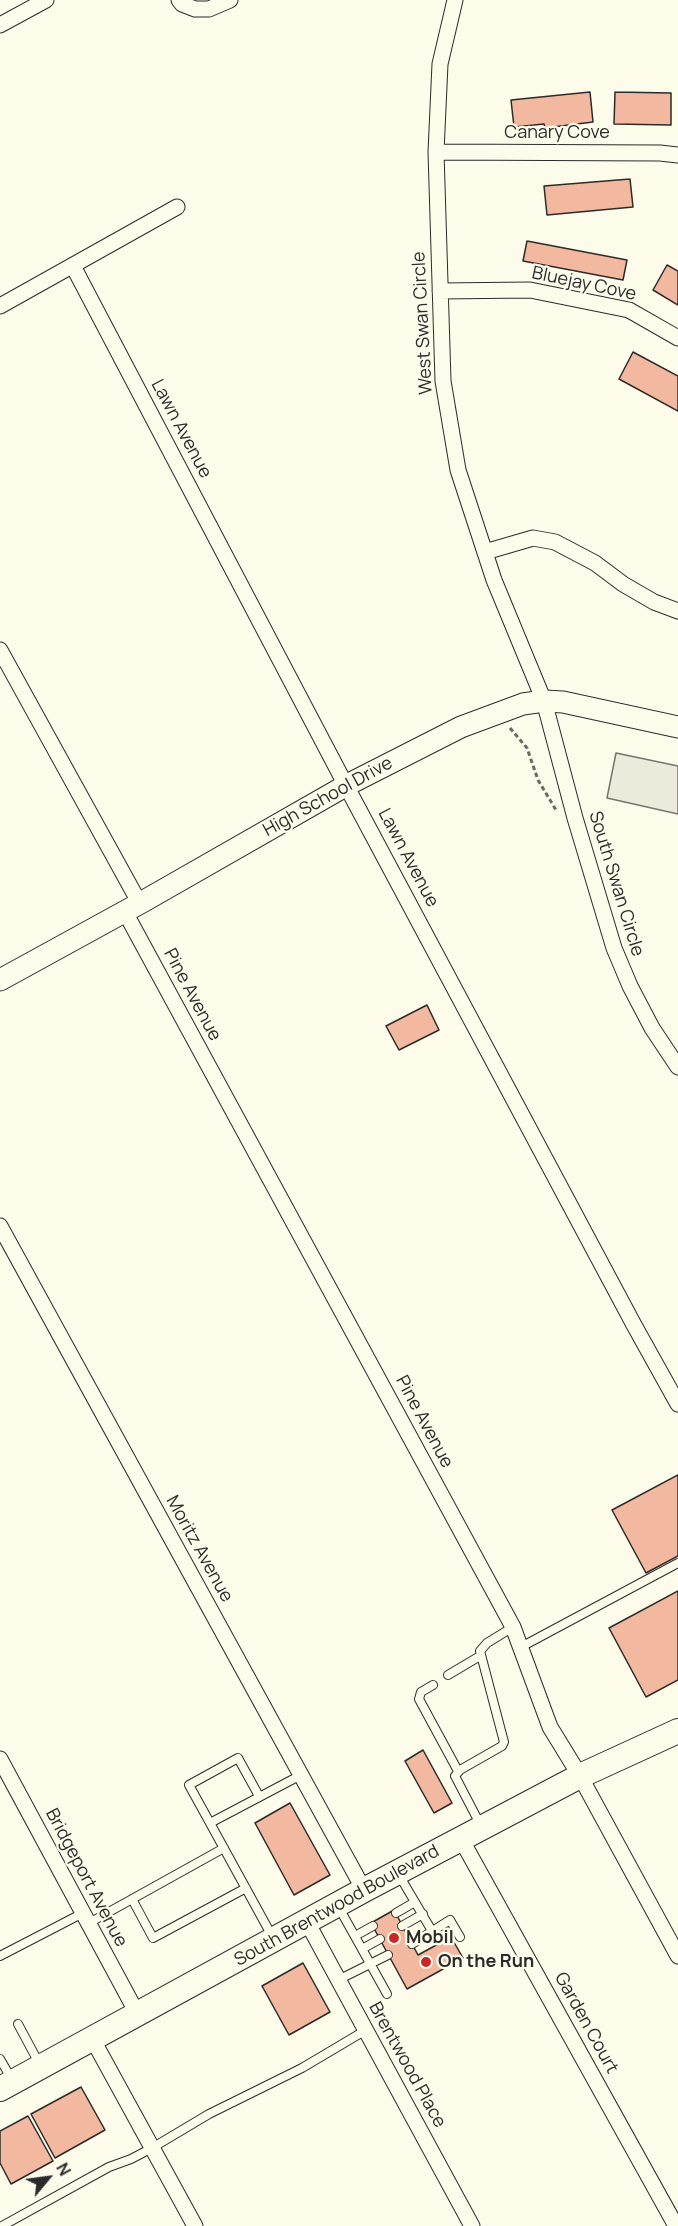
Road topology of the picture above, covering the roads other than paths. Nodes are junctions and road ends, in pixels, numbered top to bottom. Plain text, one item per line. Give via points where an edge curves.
1 (46, 0) edge
2 (179, 0) edge
3 (230, 0) edge
4 (455, 0) edge
5 (0, 25) edge
6 (436, 152) junction
7 (678, 155) edge
8 (177, 207) dead end
9 (73, 266) junction
10 (440, 291) junction
11 (0, 306) edge
12 (678, 338) edge
13 (485, 552) junction
14 (678, 611) edge
15 (0, 650) edge
16 (544, 701) junction
17 (678, 727) edge
18 (346, 785) junction
19 (133, 908) junction
20 (0, 980) edge
21 (678, 1067) edge
22 (0, 1226) edge
23 (678, 1404) edge
24 (678, 1563) edge
25 (513, 1627) junction
26 (521, 1647) junction
27 (480, 1656) junction
28 (448, 1675) dead end
29 (433, 1685) dead end
30 (678, 1731) edge
31 (0, 1759) edge
32 (458, 1772) junction
33 (301, 1775) junction
34 (580, 1776) junction
35 (259, 1796) junction
36 (210, 1823) junction
37 (472, 1834) junction
38 (224, 1848) junction
39 (398, 1873) junction
40 (246, 1888) junction
41 (364, 1890) junction
42 (132, 1899) junction
43 (416, 1902) junction
44 (338, 1905) junction
45 (396, 1913) dead end
46 (423, 1914) junction
47 (86, 1918) junction
48 (307, 1922) junction
49 (373, 1926) dead end
50 (402, 1926) dead end
51 (432, 1931) junction
52 (355, 1936) junction
53 (460, 1937) dead end
54 (380, 1939) dead end
55 (275, 1940) junction
56 (412, 1944) dead end
57 (362, 1949) junction
58 (388, 1955) dead end
59 (0, 1956) edge
60 (678, 1956) edge
61 (370, 1964) junction
62 (338, 1980) junction
63 (387, 1994) dead end
64 (138, 2015) junction
65 (18, 2024) dead end
66 (366, 2030) junction
67 (93, 2040) junction
68 (0, 2059) edge
69 (42, 2067) junction
70 (7, 2086) edge
71 (152, 2148) junction
72 (2, 2226) edge
73 (195, 2226) edge
74 (472, 2226) edge
75 (676, 2226) edge

1 - 5 street
2 - 3 street via 195,9 209,9
4 - 6 street, West Swan Circle via 440,64
6 - 7 street, Canary Cove
6 - 10 street, West Swan Circle
8 - 9 street
9 - 11 street
9 - 18 street, Lawn Avenue
10 - 12 street, Bluejay Cove via 531,290 629,310
10 - 13 street, West Swan Circle via 443,381 454,448
13 - 14 street via 533,538 555,542 654,602
13 - 16 street, West Swan Circle
15 - 19 street, Pine Avenue
16 - 17 street, High School Drive
16 - 18 street, High School Drive via 523,704 461,727
16 - 21 street, South Swan Circle via 614,948 652,1028
18 - 19 street, High School Drive
18 - 23 street, Lawn Avenue
19 - 20 street, High School Drive
19 - 25 street, Pine Avenue
22 - 33 street, Moritz Avenue
24 - 26 lane
25 - 26 street, Pine Avenue
25 - 27 lane via 487,1642
26 - 34 street, Pine Avenue via 550,1726
27 - 28 lane
27 - 32 lane via 504,1742
29 - 32 lane via 421,1692 419,1699
30 - 34 main road, South Brentwood Boulevard
31 - 47 street, Bridgeport Avenue
32 - 37 lane via 455,1776
33 - 35 lane
33 - 41 street, Moritz Avenue
34 - 37 main road, South Brentwood Boulevard
34 - 60 street, Pine Avenue
35 - 36 lane
35 - 36 lane via 238,1758 189,1785
36 - 38 lane
37 - 39 main road, South Brentwood Boulevard
37 - 75 street, Garden Court
38 - 40 lane
38 - 42 lane
39 - 41 main road, South Brentwood Boulevard
39 - 43 lane
40 - 42 lane via 153,1938
40 - 55 lane
41 - 44 main road, South Brentwood Boulevard
42 - 47 lane
43 - 45 lane
43 - 46 lane
44 - 48 main road, South Brentwood Boulevard
44 - 52 lane
46 - 50 lane
46 - 51 lane
47 - 59 lane
47 - 64 street, Bridgeport Avenue
48 - 55 main road, South Brentwood Boulevard
48 - 62 street, Brentwood Place
49 - 52 lane
51 - 53 lane via 450,1920
51 - 56 lane
52 - 57 lane
54 - 57 lane
55 - 64 main road, South Brentwood Boulevard
57 - 61 lane
58 - 61 lane
61 - 62 lane
61 - 63 lane
62 - 66 street, Brentwood Place
64 - 67 main road, South Brentwood Boulevard
65 - 69 lane
66 - 71 lane
66 - 74 street, Brentwood Place
67 - 69 main road, South Brentwood Boulevard
67 - 71 street
68 - 70 lane
69 - 70 main road, South Brentwood Boulevard
71 - 72 lane
71 - 73 street

